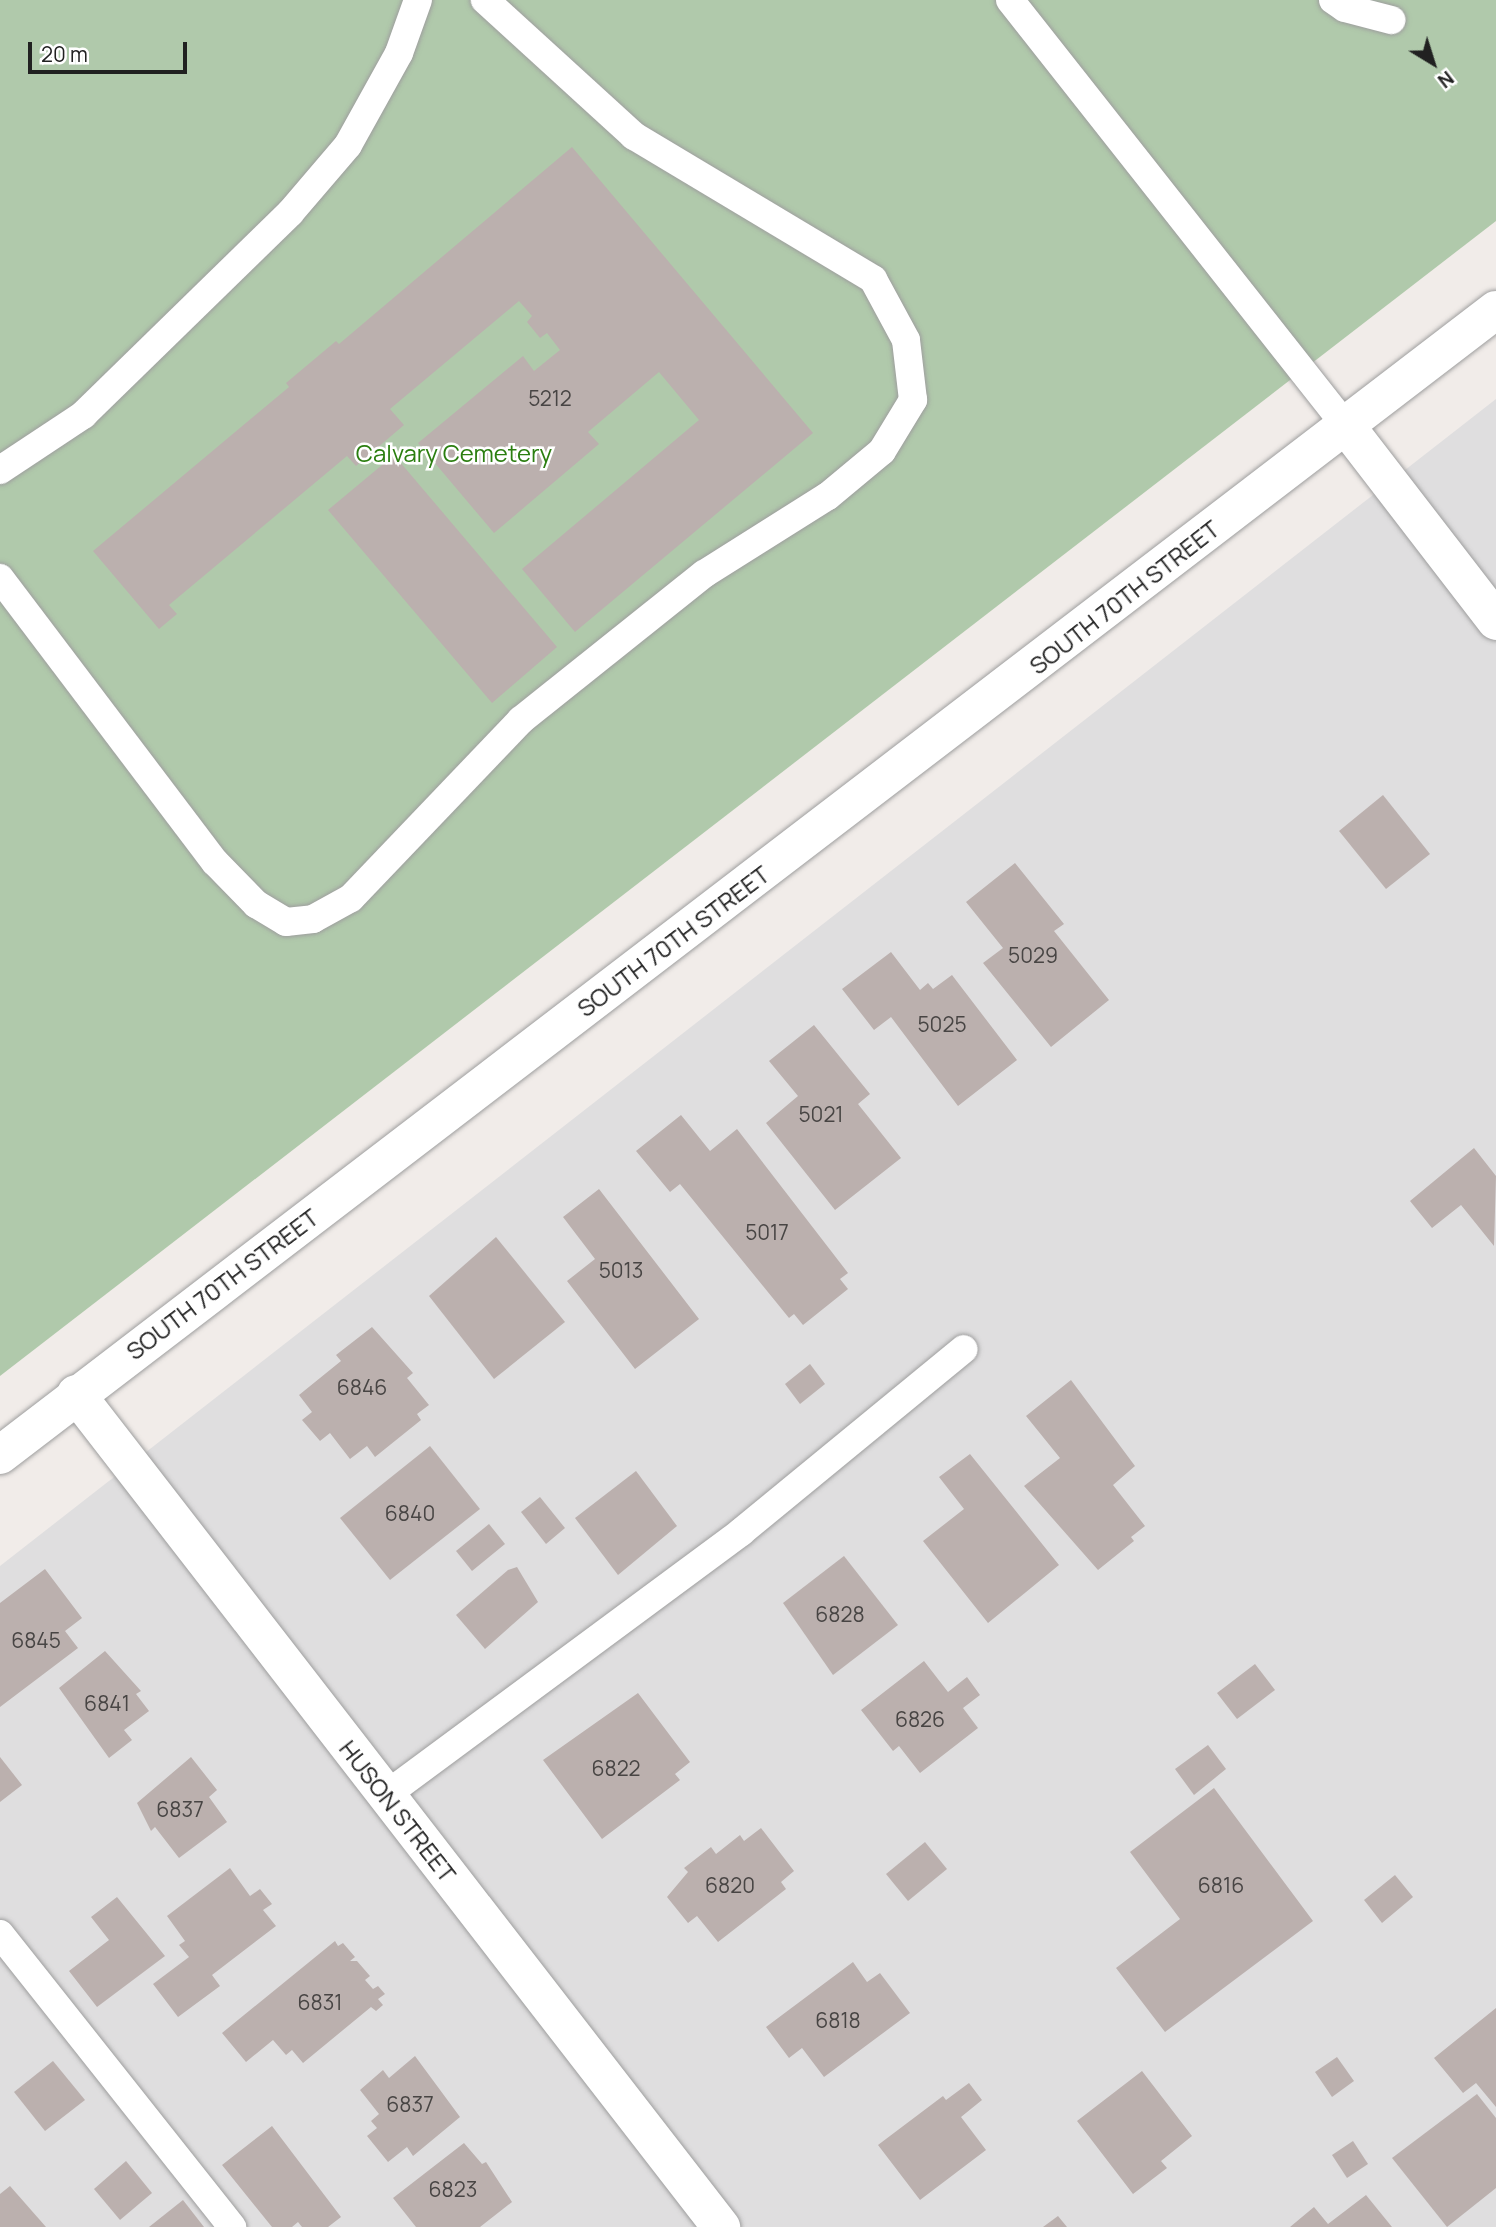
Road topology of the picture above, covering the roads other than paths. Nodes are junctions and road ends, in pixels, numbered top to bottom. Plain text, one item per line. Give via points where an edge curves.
1 (418, 0) edge
2 (485, 0) edge
3 (1010, 0) edge
4 (1333, 0) edge
5 (1391, 20) dead end
6 (1496, 310) edge
7 (1346, 426) junction
8 (0, 470) edge
9 (0, 578) edge
10 (1496, 621) edge
11 (964, 1349) dead end
12 (76, 1395) junction
13 (0, 1455) edge
14 (386, 1795) junction
15 (0, 1934) edge
16 (232, 2227) edge
17 (721, 2227) edge

1 - 8 lane via 400,53 348,145 290,212 83,415
2 - 9 lane via 634,136 873,279 906,340 913,400 882,452 828,496 704,574 521,720 351,898 313,919 286,922 256,904 215,862
3 - 7 lane
4 - 5 lane via 1345,8
6 - 7 street, SOUTH 70TH STREET
7 - 10 street
7 - 12 street, SOUTH 70TH STREET
11 - 14 lane via 741,1532
12 - 13 street, SOUTH 70TH STREET
12 - 14 street, HUSON STREET
14 - 17 street, HUSON STREET
15 - 16 lane

